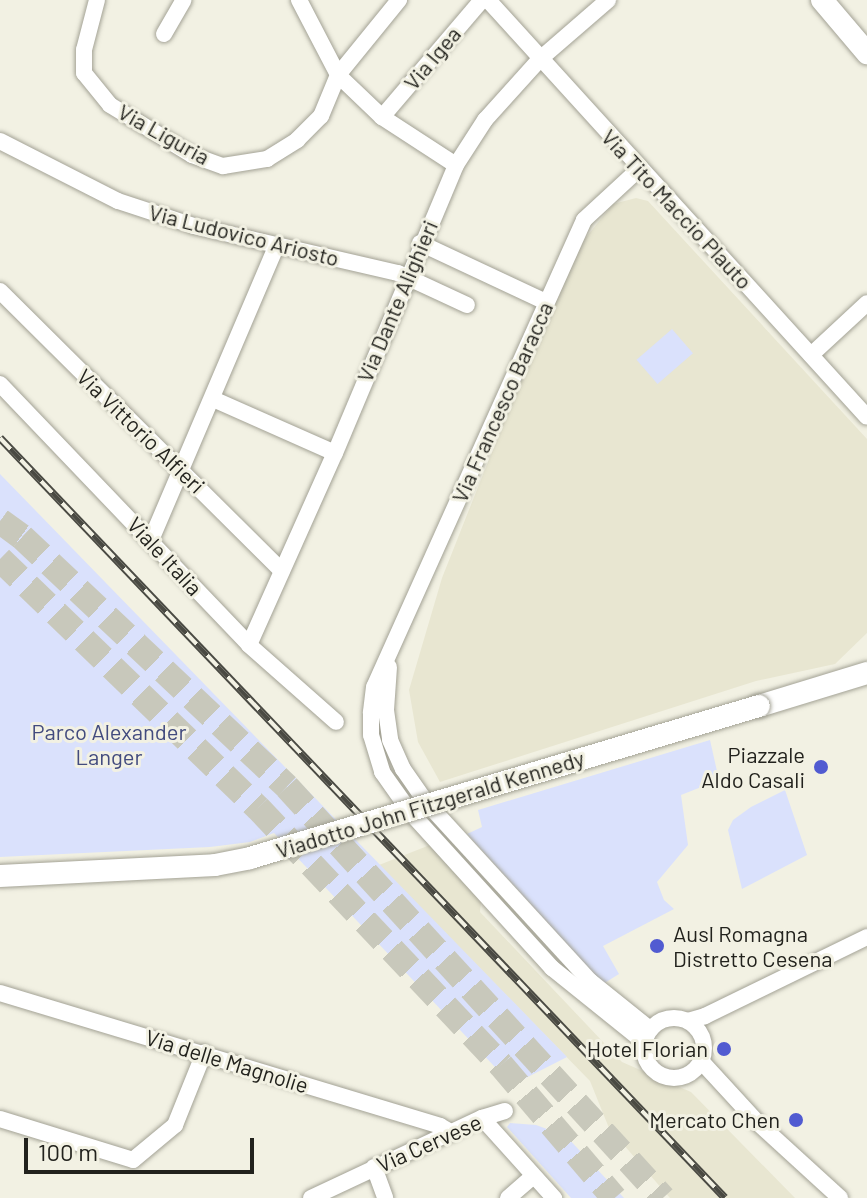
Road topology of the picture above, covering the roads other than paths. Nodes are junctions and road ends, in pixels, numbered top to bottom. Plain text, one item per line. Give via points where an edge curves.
1 (97, 0) edge
2 (171, 0) edge
3 (184, 0) edge
4 (299, 0) edge
5 (399, 0) edge
6 (485, 0) edge
7 (608, 0) edge
8 (822, 0) edge
9 (867, 53) edge
10 (540, 59) junction
11 (338, 75) junction
12 (382, 117) junction
13 (0, 141) edge
14 (456, 165) junction
15 (639, 169) junction
16 (420, 243) junction
17 (277, 245) junction
18 (406, 277) junction
19 (0, 291) edge
20 (546, 302) junction
21 (867, 303) edge
22 (467, 305) dead end
23 (811, 355) junction
24 (0, 384) edge
25 (213, 399) junction
26 (867, 417) edge
27 (335, 453) junction
28 (182, 469) junction
29 (151, 540) junction
30 (282, 571) junction
31 (249, 645) junction
32 (867, 662) edge
33 (858, 675) edge
34 (336, 722) dead end
35 (0, 876) edge
36 (867, 937) edge
37 (0, 993) edge
38 (697, 1023) junction
39 (647, 1036) junction
40 (204, 1053) junction
41 (701, 1061) junction
42 (688, 1075) junction
43 (728, 1093) junction
44 (505, 1111) dead end
45 (482, 1118) junction
46 (0, 1119) edge
47 (452, 1133) junction
48 (374, 1167) junction
49 (533, 1176) junction
50 (311, 1198) edge
51 (385, 1198) edge
52 (508, 1198) edge
53 (554, 1198) edge
54 (840, 1198) edge

1 - 11 street, Via Liguria via 84,50 84,73 110,105 192,155 223,166 267,159 297,140 321,116
2 - 3 street via 164,34
4 - 11 street
5 - 11 street, Via Liguria
6 - 10 street, Via Tito Maccio Plauto
6 - 12 street, Via Igea
7 - 10 street, Via Dante Alighieri
8 - 9 main road
10 - 14 street, Via Dante Alighieri via 485,120
10 - 15 street, Via Tito Maccio Plauto
11 - 12 street
12 - 14 street
13 - 17 street, Via Ludovico Ariosto via 118,201
14 - 16 street, Via Dante Alighieri
15 - 20 street, Via Francesco Baracca via 584,220
15 - 23 street, Via Tito Maccio Plauto
16 - 18 street, Via Dante Alighieri
16 - 20 street
17 - 18 street, Via Ludovico Ariosto
17 - 25 street
18 - 22 street, Via Ludovico Ariosto
18 - 27 street, Via Dante Alighieri
19 - 28 street, Via Vittorio Alfieri
20 - 39 street, Via Francesco Baracca via 390,653 390,740 426,802
21 - 23 street
23 - 26 street, Via Tito Maccio Plauto
24 - 29 street, Viale Italia
25 - 27 street
25 - 28 street
27 - 30 street, Via Dante Alighieri
28 - 29 street
28 - 30 street, Via Vittorio Alfieri
29 - 31 street, Viale Italia
30 - 31 street, Via Dante Alighieri
31 - 34 street, Viale Italia
32 - 33 main road
33 - 35 main road, Viadotto John Fitzgerald Kennedy, bridge via 250,858 215,865
36 - 38 street
37 - 40 street, Via delle Magnolie
38 - 39 street via 663,1020
38 - 41 street via 704,1044
39 - 42 street via 645,1058 655,1071 674,1078
40 - 46 street via 175,1125 133,1160
40 - 47 street, Via delle Magnolie
41 - 42 street
41 - 43 street
42 - 43 street
43 - 54 street
44 - 45 street, Via Cervese
45 - 47 street, Via Cervese
45 - 49 street
47 - 48 street, Via Cervese
48 - 50 street, Via Cervese
48 - 51 street
49 - 52 street
49 - 53 street

